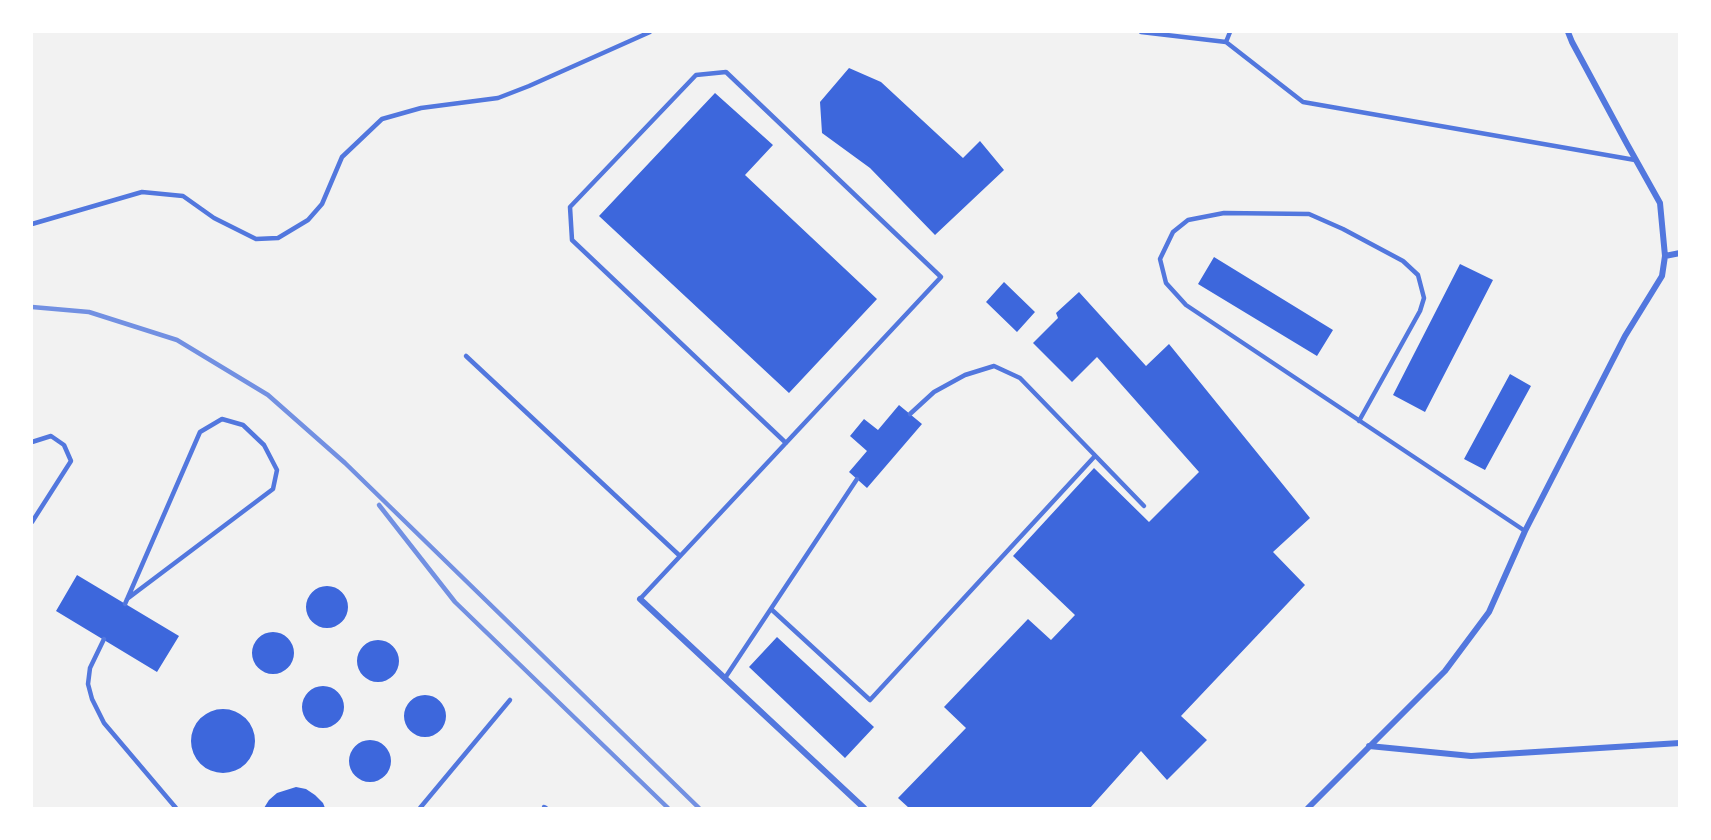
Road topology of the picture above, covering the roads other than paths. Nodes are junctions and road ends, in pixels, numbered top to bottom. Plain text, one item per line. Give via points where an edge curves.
1 (650, 32) edge
2 (1142, 32) edge
3 (1230, 32) edge
4 (1568, 32) edge
5 (1226, 42) junction
6 (1635, 160) junction
7 (32, 224) edge
8 (1680, 253) edge
9 (1665, 256) junction
10 (466, 356) dead end
11 (910, 414) dead end
12 (1359, 421) junction
13 (32, 442) edge
14 (786, 442) junction
15 (1095, 456) junction
16 (857, 479) dead end
17 (1144, 506) dead end
18 (32, 522) edge
19 (1526, 531) junction
20 (680, 556) junction
21 (640, 599) joint
22 (126, 601) joint
23 (771, 609) junction
24 (104, 639) dead end
25 (725, 678) junction
26 (510, 700) dead end
27 (1680, 743) edge
28 (1369, 746) junction
29 (176, 808) edge
30 (420, 808) edge
31 (864, 808) edge
32 (1308, 808) edge

1 - 7 lane via 498,98 421,108 382,119 342,157 322,204 308,220 278,238 256,239 214,218 183,196 142,192
2 - 5 lane
3 - 5 lane
4 - 6 street
5 - 6 lane via 1303,102
6 - 9 street via 1660,203
8 - 9 street
9 - 19 street via 1662,276 1625,336
10 - 20 lane
11 - 15 lane via 933,392 965,375 994,366 1020,378
12 - 12 lane via 1186,305 1166,283 1160,259 1173,232 1188,220 1224,213 1309,214 1403,261 1419,276 1424,298 1420,311
12 - 19 lane
13 - 18 lane via 51,436 64,446 70,461
14 - 14 lane via 572,240 570,207 696,75 726,72 941,277
14 - 20 lane
15 - 17 lane
15 - 23 lane via 870,700
16 - 23 lane
19 - 28 street via 1489,612 1445,671
20 - 21 lane
21 - 25 street
22 - 22 lane via 200,432 222,418 243,425 264,445 277,470 273,489
23 - 25 lane
24 - 29 lane via 90,668 88,684 92,699 104,723
25 - 31 street
26 - 30 lane
27 - 28 street via 1471,756
28 - 32 street

